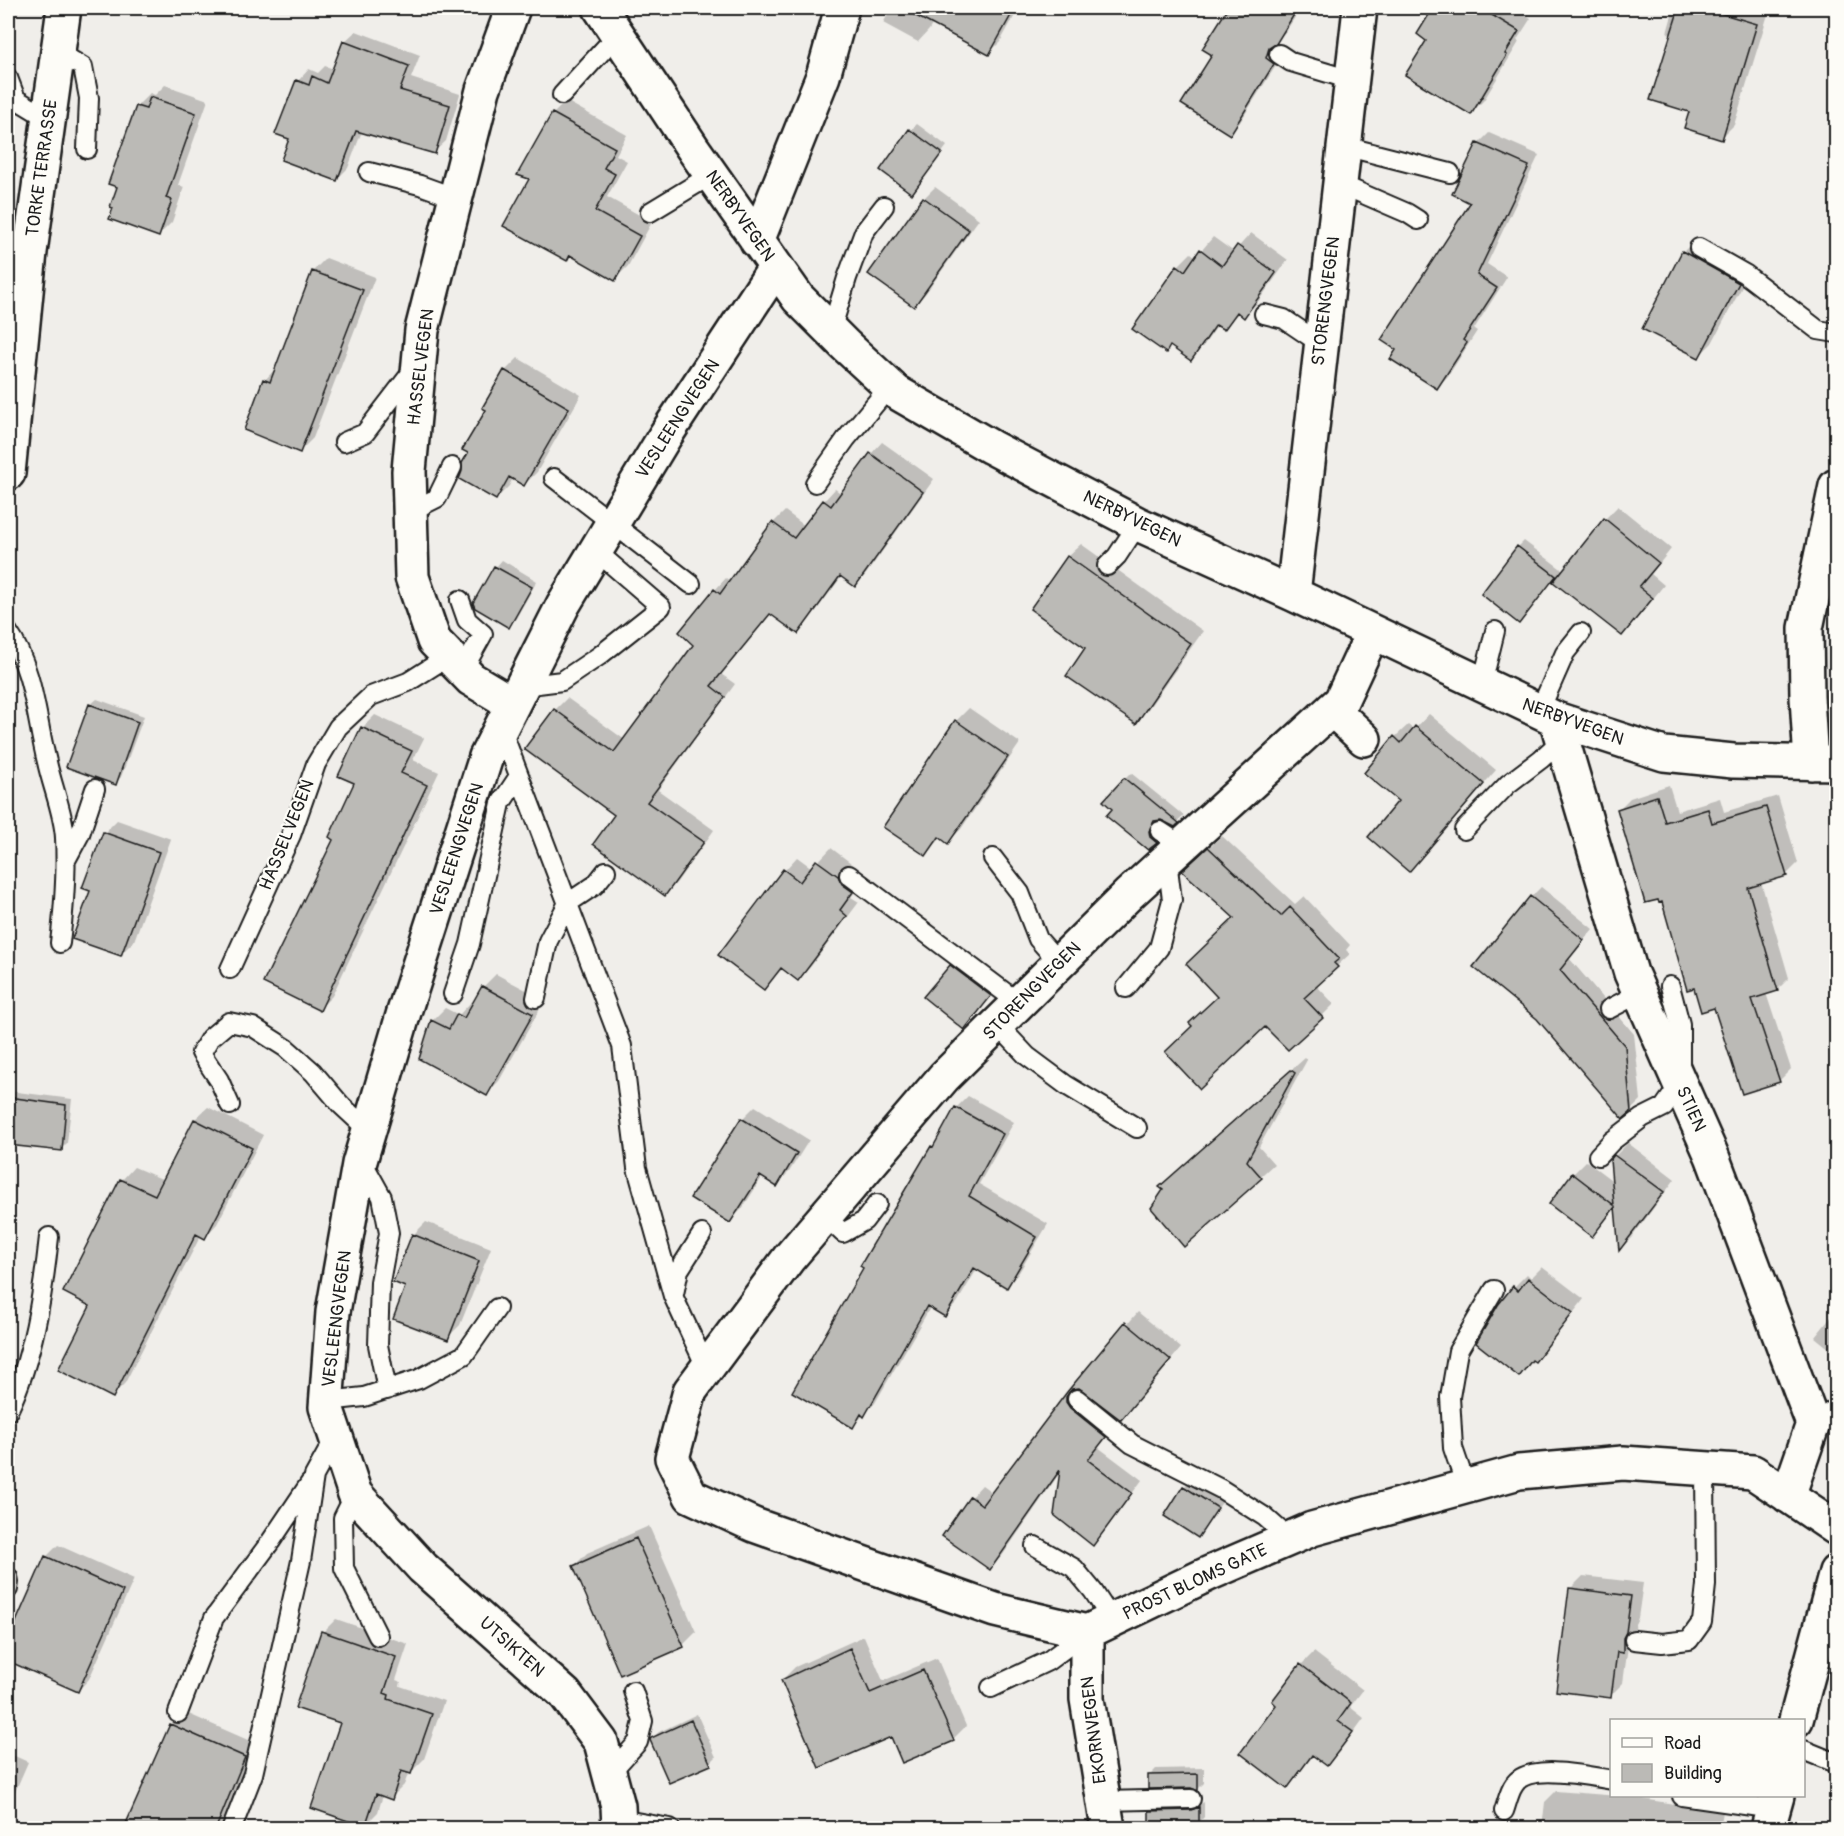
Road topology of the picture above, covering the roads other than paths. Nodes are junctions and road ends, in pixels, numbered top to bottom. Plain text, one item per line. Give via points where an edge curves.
1 (64, 8) edge
2 (513, 8) edge
3 (600, 8) edge
4 (842, 8) edge
5 (1360, 8) edge
6 (619, 37) junction
7 (58, 52) junction
8 (1279, 54) dead end
9 (8, 78) edge
10 (1351, 80) junction
11 (562, 95) dead end
12 (49, 119) junction
13 (1344, 146) junction
14 (87, 149) dead end
15 (369, 172) dead end
16 (1450, 173) dead end
17 (711, 175) junction
18 (1340, 184) junction
19 (456, 198) junction
20 (884, 206) dead end
21 (650, 212) dead end
22 (1418, 220) dead end
23 (757, 241) junction
24 (1699, 248) dead end
25 (776, 267) junction
26 (1264, 314) dead end
27 (831, 331) junction
28 (1836, 333) edge
29 (1322, 344) junction
30 (419, 362) junction
31 (890, 386) junction
32 (344, 442) dead end
33 (452, 467) dead end
34 (8, 472) edge
35 (554, 478) dead end
36 (815, 483) dead end
37 (1836, 486) edge
38 (411, 511) junction
39 (613, 522) junction
40 (1138, 524) junction
41 (596, 551) junction
42 (1107, 566) dead end
43 (691, 584) dead end
44 (1825, 590) edge
45 (1293, 594) junction
46 (460, 600) dead end
47 (1495, 631) dead end
48 (8, 632) edge
49 (1373, 632) junction
50 (1581, 633) dead end
51 (456, 663) junction
52 (1482, 684) junction
53 (512, 706) junction
54 (1332, 709) junction
55 (1552, 724) junction
56 (1364, 739) dead end
57 (1824, 763) edge
58 (519, 776) junction
59 (95, 789) dead end
60 (1464, 830) dead end
61 (1170, 846) junction
62 (993, 858) dead end
63 (66, 861) junction
64 (606, 871) dead end
65 (849, 875) dead end
66 (568, 903) junction
67 (60, 943) dead end
68 (1060, 964) junction
69 (230, 969) dead end
70 (1126, 988) dead end
71 (1655, 990) junction
72 (453, 994) dead end
73 (536, 998) dead end
74 (1609, 1009) dead end
75 (1009, 1014) junction
76 (1680, 1084) junction
77 (230, 1105) dead end
78 (1137, 1128) dead end
79 (365, 1145) junction
80 (1598, 1156) dead end
81 (877, 1204) dead end
82 (825, 1216) junction
83 (702, 1234) dead end
84 (49, 1237) dead end
85 (1494, 1290) dead end
86 (674, 1296) junction
87 (497, 1308) dead end
88 (707, 1369) junction
89 (387, 1390) junction
90 (1077, 1399) dead end
91 (327, 1401) junction
92 (8, 1411) edge
93 (1825, 1416) edge
94 (336, 1436) junction
95 (1705, 1469) junction
96 (314, 1476) junction
97 (1466, 1486) junction
98 (355, 1494) junction
99 (1788, 1496) junction
100 (1836, 1528) edge
101 (1290, 1539) junction
102 (1035, 1546) dead end
103 (1836, 1572) edge
104 (8, 1577) edge
105 (8, 1589) edge
106 (1099, 1626) junction
107 (378, 1636) dead end
108 (1634, 1640) dead end
109 (991, 1688) dead end
110 (633, 1691) dead end
111 (178, 1713) dead end
112 (1796, 1719) edge
113 (1805, 1751) edge
114 (1836, 1762) edge
115 (610, 1773) junction
116 (1610, 1780) edge
117 (1686, 1797) edge
118 (1191, 1799) dead end
119 (1504, 1811) dead end
120 (1105, 1815) edge
121 (1771, 1818) edge
122 (619, 1824) edge
123 (232, 1828) edge
124 (670, 1828) edge

1 - 7 street, TORKE TERRASSE
2 - 19 street, HASSELVEGEN via 483,90
3 - 6 street, NERBYVEGEN
4 - 23 street via 823,76
5 - 10 street, STORENGVEGEN
6 - 11 lane
6 - 17 street, NERBYVEGEN
7 - 12 street, TORKE TERRASSE
7 - 14 lane via 83,67 89,98
8 - 10 lane via 1292,62
9 - 12 lane via 16,99
10 - 13 street, STORENGVEGEN
12 - 34 street, TORKE TERRASSE via 30,252
13 - 16 lane
13 - 18 street, STORENGVEGEN
15 - 19 lane
17 - 21 lane
17 - 23 street, NERBYVEGEN
18 - 22 lane
18 - 29 street, STORENGVEGEN
19 - 30 street, HASSELVEGEN via 422,330
20 - 27 lane via 864,232
23 - 25 street, NERBYVEGEN
24 - 28 lane via 1745,274 1818,330
25 - 27 street, NERBYVEGEN via 798,298
25 - 39 street, VESLEENGVEGEN
26 - 29 lane via 1284,320
27 - 31 street, NERBYVEGEN
29 - 45 street, STORENGVEGEN
30 - 32 lane via 365,433
30 - 38 street, HASSELVEGEN via 409,471
31 - 36 lane
31 - 40 street, NERBYVEGEN via 991,447
33 - 38 lane via 437,498
35 - 39 lane
37 - 44 street
38 - 51 street, HASSELVEGEN via 412,577 434,641
39 - 41 street, VESLEENGVEGEN
39 - 43 lane
40 - 42 lane
40 - 45 street, NERBYVEGEN
41 - 53 street, VESLEENGVEGEN via 563,605
41 - 53 lane via 661,607 599,657
44 - 57 street via 1806,628 1807,697
45 - 49 street, NERBYVEGEN
46 - 51 lane via 467,620 483,634
47 - 52 lane
48 - 63 lane via 17,646 34,696 65,835
49 - 52 street, NERBYVEGEN
49 - 54 street, STORENGVEGEN via 1341,701
50 - 55 lane via 1565,653
51 - 53 street, HASSELVEGEN via 471,679
51 - 69 lane, HASSELVEGEN via 371,696 338,727 316,764 291,835
52 - 55 street, NERBYVEGEN
53 - 58 lane
53 - 79 street, VESLEENGVEGEN via 483,768
54 - 56 street
54 - 61 street, STORENGVEGEN
55 - 57 street, NERBYVEGEN via 1664,754
55 - 60 lane via 1508,784
55 - 71 street, STIEN via 1631,973
58 - 66 lane
58 - 72 lane via 501,803 473,933
59 - 63 lane
61 - 68 street, STORENGVEGEN via 1130,894
61 - 70 lane via 1172,900 1159,948
62 - 68 lane via 1020,892 1038,939
63 - 67 lane
64 - 66 lane via 595,885
65 - 75 lane
66 - 73 lane via 548,941
66 - 86 lane via 622,1046 637,1168
68 - 75 street, STORENGVEGEN
71 - 74 lane
71 - 76 street, STIEN
75 - 78 lane via 1027,1056
75 - 82 street, STORENGVEGEN via 944,1077
76 - 80 lane via 1664,1107 1642,1118
76 - 93 street, STIEN
77 - 79 lane via 201,1053 210,1038 229,1022 254,1027 313,1072 341,1105
79 - 89 lane via 382,1197 388,1233 380,1282 378,1345
79 - 91 street, VESLEENGVEGEN via 333,1312
81 - 82 lane via 864,1221 843,1233
82 - 88 street, STORENGVEGEN via 789,1257
83 - 86 lane via 679,1270
84 - 92 lane via 34,1327
85 - 97 lane via 1458,1352 1450,1397 1453,1448
86 - 88 lane
87 - 89 lane via 464,1355 419,1379
88 - 106 street via 690,1391 672,1458 691,1496 754,1525 995,1610
89 - 91 lane
90 - 101 lane via 1132,1444 1221,1489 1265,1517
91 - 94 street, VESLEENGVEGEN
93 - 99 street, STIEN
94 - 96 lane
94 - 98 street, VESLEENGVEGEN
95 - 97 street, PROST BLOMS GATE via 1623,1463 1520,1472
95 - 99 street, PROST BLOMS GATE via 1753,1472
95 - 108 lane via 1706,1585 1702,1623 1689,1640
96 - 111 lane via 214,1618
96 - 123 lane via 301,1561 253,1774
97 - 101 street, PROST BLOMS GATE via 1312,1529
98 - 107 lane via 343,1518 344,1568
98 - 115 street, UTSIKTEN via 423,1568 565,1694 601,1742
99 - 100 street, PROST BLOMS GATE
101 - 106 street, PROST BLOMS GATE
102 - 106 lane via 1074,1568 1093,1591
103 - 112 street
104 - 105 lane
106 - 109 lane via 1048,1661
106 - 120 street, EKORNVEGEN via 1087,1699
110 - 115 lane via 643,1721 638,1742
113 - 114 lane
115 - 122 street, UTSIKTEN
116 - 119 lane via 1568,1773 1528,1773 1514,1783
117 - 121 lane
118 - 120 lane
122 - 124 lane

